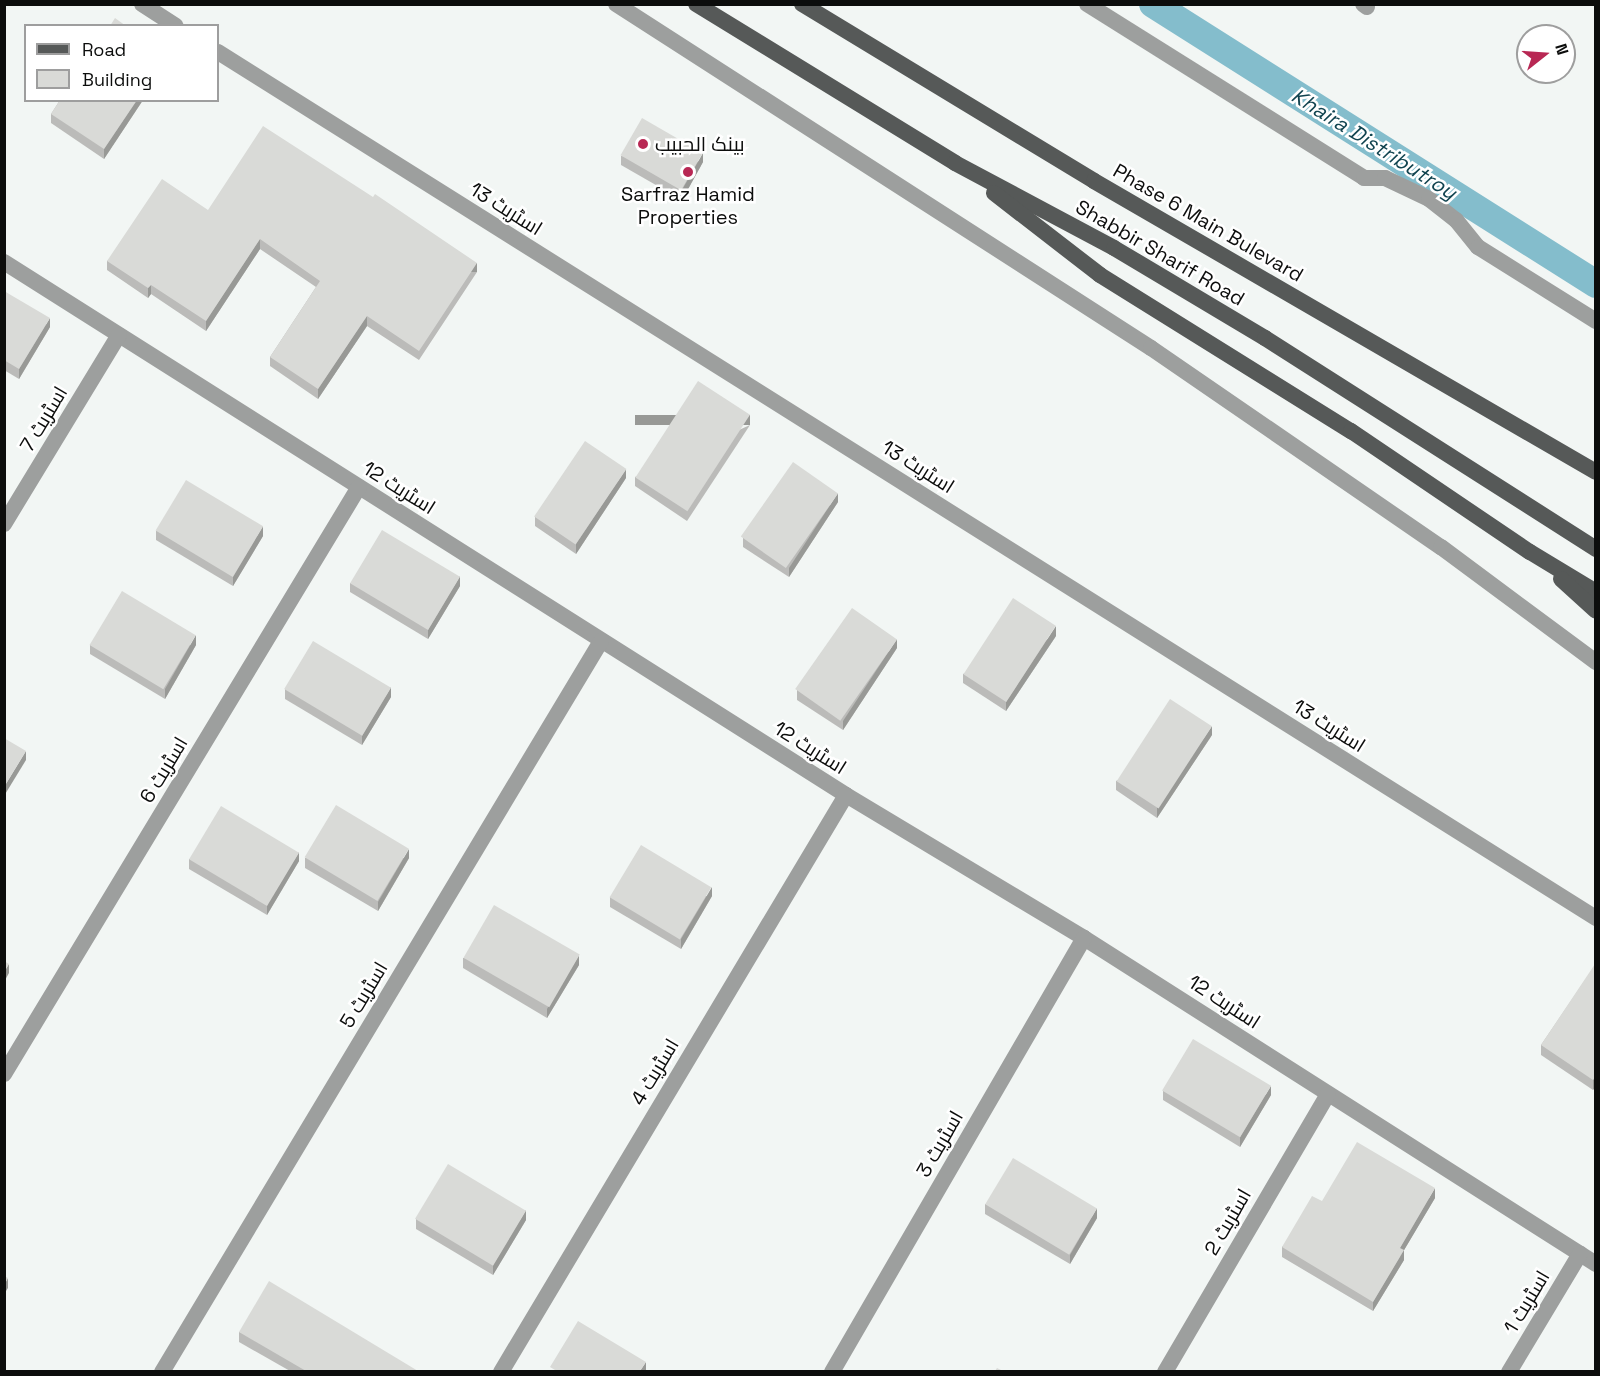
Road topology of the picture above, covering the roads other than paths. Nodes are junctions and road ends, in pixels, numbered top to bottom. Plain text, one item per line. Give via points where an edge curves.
1 (142, 4) edge
2 (616, 4) edge
3 (696, 4) edge
4 (802, 4) edge
5 (1087, 4) edge
6 (173, 24) edge
7 (219, 53) edge
8 (955, 163) junction
9 (4, 262) edge
10 (1596, 321) edge
11 (119, 335) junction
12 (1594, 472) edge
13 (359, 487) junction
14 (4, 524) edge
15 (1596, 549) edge
16 (1530, 552) junction
17 (1596, 592) edge
18 (1596, 611) edge
19 (601, 641) junction
20 (1596, 662) edge
21 (846, 795) junction
22 (1596, 918) edge
23 (1084, 938) junction
24 (4, 1074) edge
25 (1328, 1094) junction
26 (1580, 1254) junction
27 (1596, 1264) edge
28 (162, 1371) edge
29 (501, 1371) edge
30 (832, 1371) edge
31 (1165, 1371) edge
32 (1509, 1371) edge

1 - 6 street
2 - 20 street via 1151,348 1441,547
3 - 8 main road, Shabbir Sharif Road
4 - 12 main road, Phase 6 Main Bulevard via 1094,181
5 - 10 street via 1364,178 1385,178 1429,199 1456,220 1478,247
7 - 22 street, اسٹریٹ 13
8 - 15 main road, Shabbir Sharif Road via 1114,248 1265,338
8 - 16 main road via 1100,275 1351,431
9 - 11 street, اسٹریٹ 12
11 - 13 street, اسٹریٹ 12
11 - 14 street, اسٹریٹ 7
13 - 19 street, اسٹریٹ 12
13 - 24 street, اسٹریٹ 6
16 - 17 main road
16 - 18 main road
19 - 21 street, اسٹریٹ 12
19 - 28 street, اسٹریٹ 5
21 - 23 street, اسٹریٹ 12
21 - 29 street, اسٹریٹ 4
23 - 25 street, اسٹریٹ 12
23 - 30 street, اسٹریٹ 3
25 - 26 street, اسٹریٹ 12
25 - 31 street, اسٹریٹ 2
26 - 27 street, اسٹریٹ 12
26 - 32 street, اسٹریٹ 1

